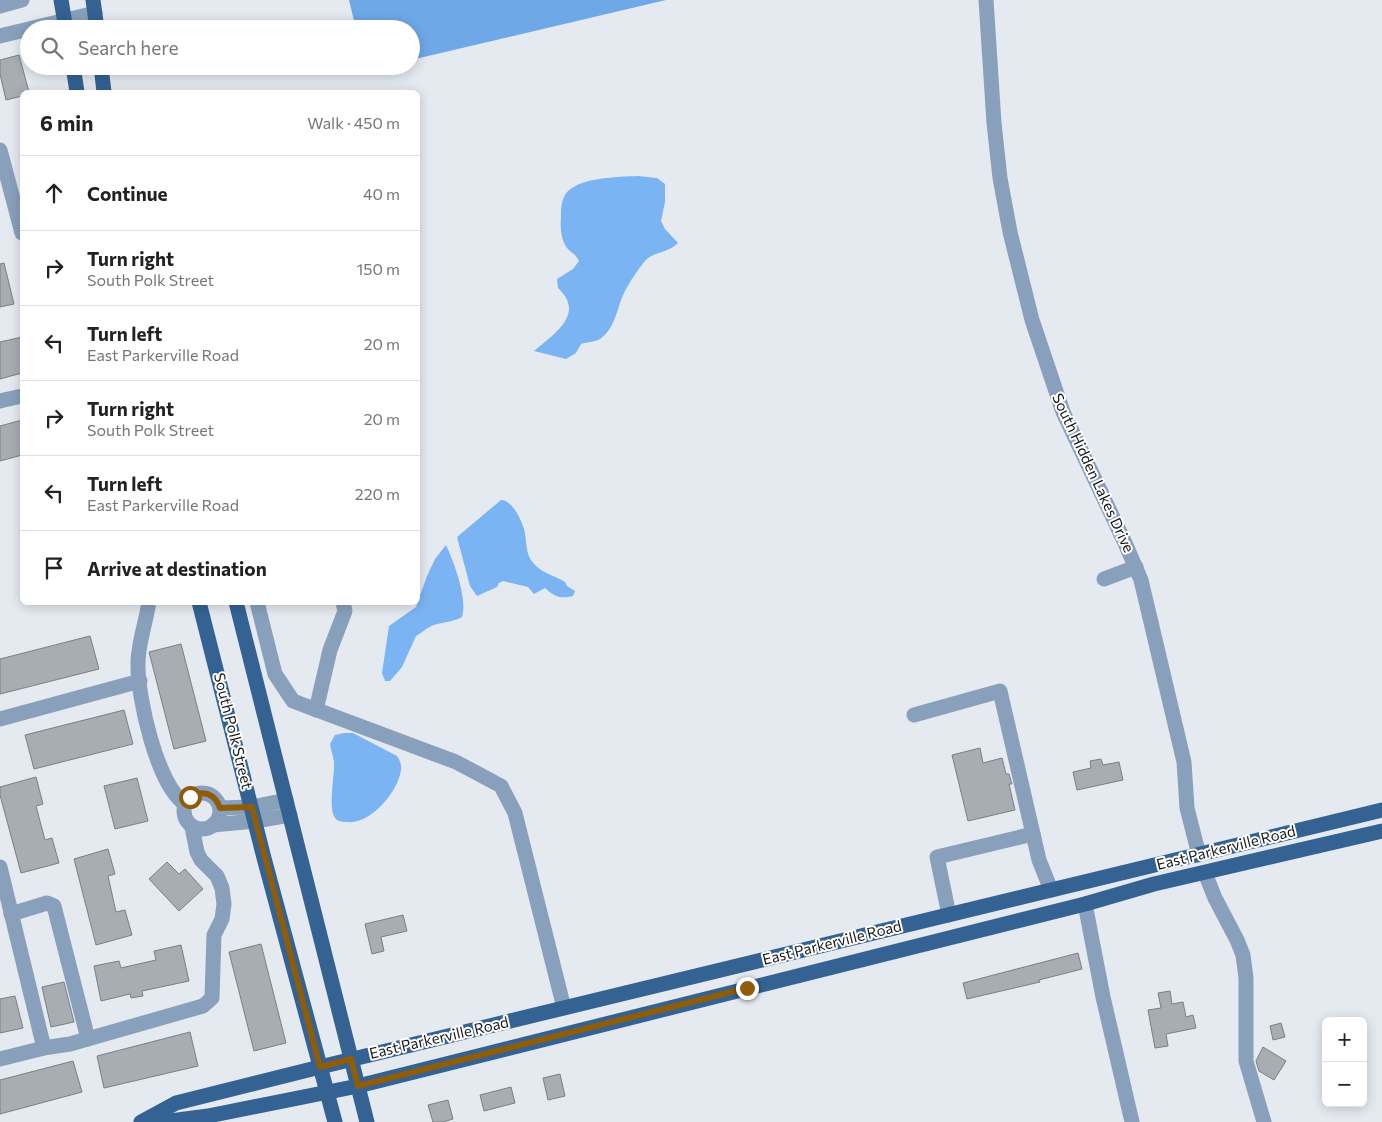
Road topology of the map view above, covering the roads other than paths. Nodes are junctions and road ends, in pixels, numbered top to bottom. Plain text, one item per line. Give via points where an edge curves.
1 (22, 0) edge
2 (61, 0) edge
3 (986, 0) edge
4 (0, 6) edge
5 (94, 6) edge
6 (65, 20) edge
7 (72, 20) edge
8 (96, 20) edge
9 (20, 32) edge
10 (0, 36) edge
11 (74, 75) edge
12 (102, 75) edge
13 (77, 90) edge
14 (104, 90) edge
15 (0, 150) edge
16 (4, 178) edge
17 (20, 227) edge
18 (20, 396) edge
19 (0, 401) edge
20 (1136, 567) junction
21 (1104, 579) dead end
22 (148, 605) edge
23 (200, 605) edge
24 (237, 605) edge
25 (258, 605) edge
26 (344, 605) edge
27 (140, 681) junction
28 (316, 710) junction
29 (914, 714) dead end
30 (0, 719) edge
31 (185, 804) junction
32 (288, 807) junction
33 (220, 808) junction
34 (1382, 810) edge
35 (254, 814) junction
36 (213, 825) junction
37 (192, 827) junction
38 (1382, 831) edge
39 (1033, 834) junction
40 (1199, 855) junction
41 (0, 867) edge
42 (1205, 873) junction
43 (1051, 890) junction
44 (1086, 904) junction
45 (1057, 911) junction
46 (11, 914) junction
47 (949, 915) junction
48 (800, 951) junction
49 (805, 974) junction
50 (564, 1008) junction
51 (88, 1039) junction
52 (43, 1048) junction
53 (0, 1059) edge
54 (351, 1059) junction
55 (320, 1067) junction
56 (358, 1086) junction
57 (326, 1093) junction
58 (141, 1122) edge
59 (162, 1122) edge
60 (335, 1122) edge
61 (367, 1122) edge
62 (1132, 1122) edge
63 (1264, 1122) edge

1 - 4 street
2 - 6 main road
3 - 20 street, South Hidden Lakes Drive via 1000,178 1032,320 1063,412
5 - 7 street
5 - 8 main road
9 - 10 street
11 - 13 main road
12 - 14 main road
15 - 16 street
16 - 17 street
18 - 19 street
20 - 21 street
20 - 40 street, South Hidden Lakes Drive via 1184,762 1187,808
22 - 27 street via 138,662
23 - 35 main road, South Polk Street
24 - 32 main road
25 - 28 street via 275,674 293,701
26 - 28 street
27 - 30 street
27 - 31 street via 144,711 159,763 171,790
28 - 50 street via 456,762 501,786 516,813
29 - 39 street via 1000,691
31 - 33 street via 190,797 202,793 214,797
31 - 37 street via 183,812
32 - 35 street
32 - 54 main road
33 - 35 street
33 - 36 street
34 - 40 main road, East Parkerville Road
35 - 36 street
35 - 55 main road, South Polk Street
36 - 37 street via 204,829
37 - 51 street via 197,852 217,876 224,904 222,919 214,935 212,998 203,1006
38 - 42 main road, East Parkerville Road
39 - 43 street
39 - 47 street via 937,857
40 - 42 main road
40 - 43 main road, East Parkerville Road
41 - 46 street
42 - 44 main road, East Parkerville Road
42 - 63 street via 1243,955 1246,1061
43 - 45 main road
43 - 47 main road, East Parkerville Road
44 - 45 main road, East Parkerville Road
44 - 62 street
45 - 49 main road, East Parkerville Road
46 - 51 street via 47,903 54,906
46 - 52 street
47 - 48 main road, East Parkerville Road
48 - 49 main road
48 - 50 main road, East Parkerville Road
49 - 56 main road, East Parkerville Road
50 - 54 main road, East Parkerville Road
51 - 52 street
52 - 53 street
54 - 55 main road, East Parkerville Road
54 - 56 main road
55 - 57 main road, South Polk Street
55 - 58 main road, East Parkerville Road via 176,1103
56 - 57 main road, East Parkerville Road
56 - 61 main road
57 - 59 main road, East Parkerville Road
57 - 60 main road, South Polk Street

